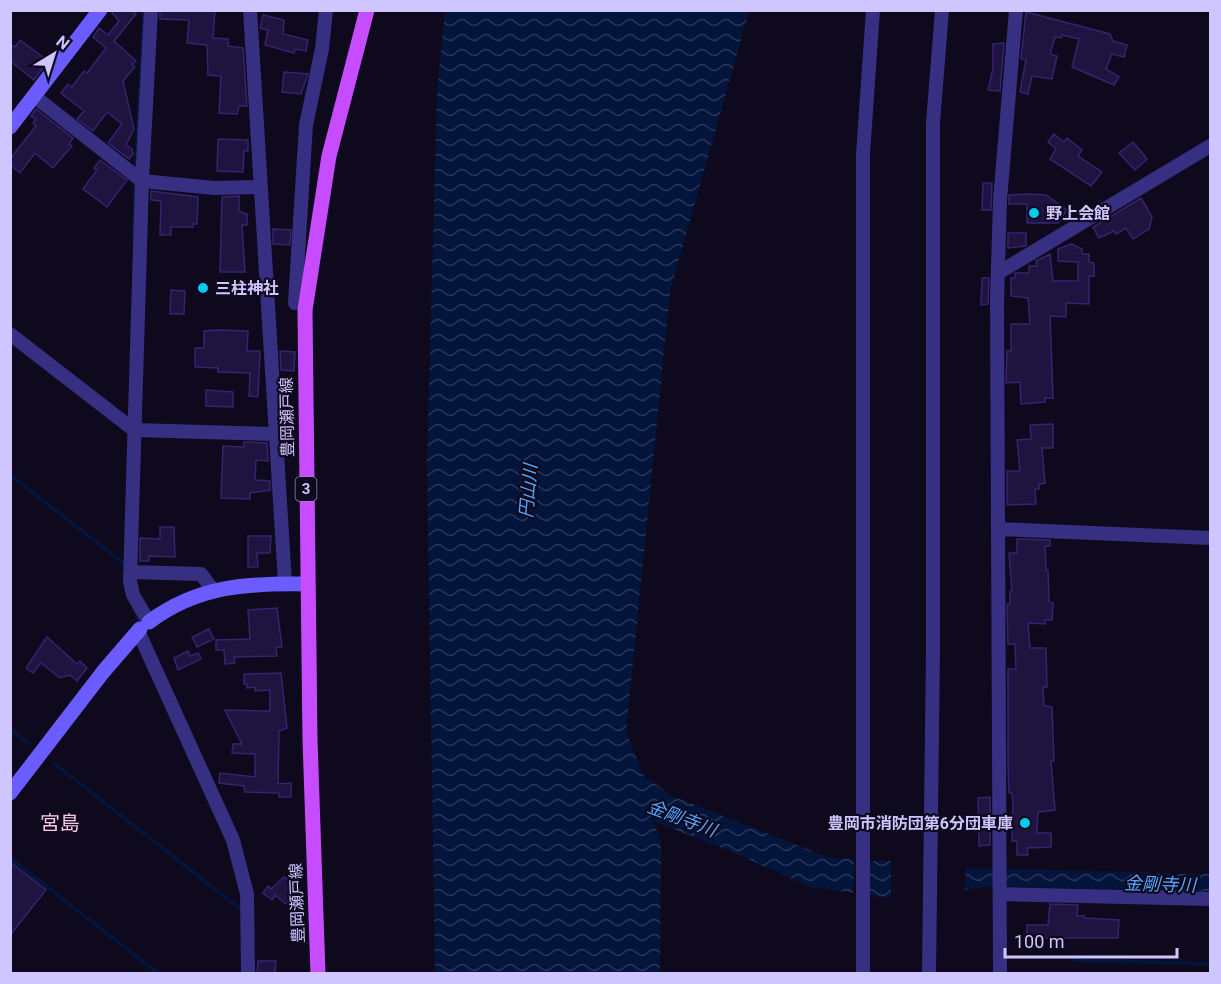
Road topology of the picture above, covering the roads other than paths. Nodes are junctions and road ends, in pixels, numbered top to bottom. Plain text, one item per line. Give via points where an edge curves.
1 (100, 10) edge
2 (152, 10) edge
3 (250, 10) edge
4 (326, 10) edge
5 (367, 10) edge
6 (873, 10) edge
7 (942, 10) edge
8 (1016, 10) edge
9 (34, 96) junction
10 (10, 127) edge
11 (1210, 146) edge
12 (142, 181) junction
13 (261, 187) junction
14 (998, 273) junction
15 (300, 303) junction
16 (268, 304) junction
17 (10, 334) edge
18 (134, 430) junction
19 (275, 434) junction
20 (998, 530) junction
21 (1210, 538) edge
22 (131, 572) junction
23 (285, 584) junction
24 (308, 584) junction
25 (213, 590) junction
26 (142, 627) junction
27 (10, 793) edge
28 (1000, 892) junction
29 (1210, 898) edge
30 (248, 974) edge
31 (318, 974) edge
32 (863, 974) edge
33 (929, 974) edge
34 (1000, 974) edge

1 - 9 street
2 - 12 street
3 - 13 street
4 - 15 street via 306,125
5 - 15 main road, 豊岡瀬戸線 / 3 via 329,156
6 - 32 street via 863,154
7 - 33 street via 933,123
8 - 14 street
9 - 10 street
9 - 12 street
11 - 14 street
12 - 13 street via 214,188
12 - 18 street
13 - 16 street
14 - 20 street
15 - 16 street
15 - 24 main road, 豊岡瀬戸線 / 3
16 - 19 street
17 - 18 street
18 - 19 street
18 - 22 street
19 - 23 street
20 - 21 street
20 - 28 street
22 - 25 street via 201,574
22 - 26 street
23 - 24 street
23 - 25 street
24 - 31 main road, 豊岡瀬戸線 / 3
25 - 26 street via 188,598
26 - 27 street
26 - 30 street via 233,840 247,894
28 - 29 street
28 - 34 street

